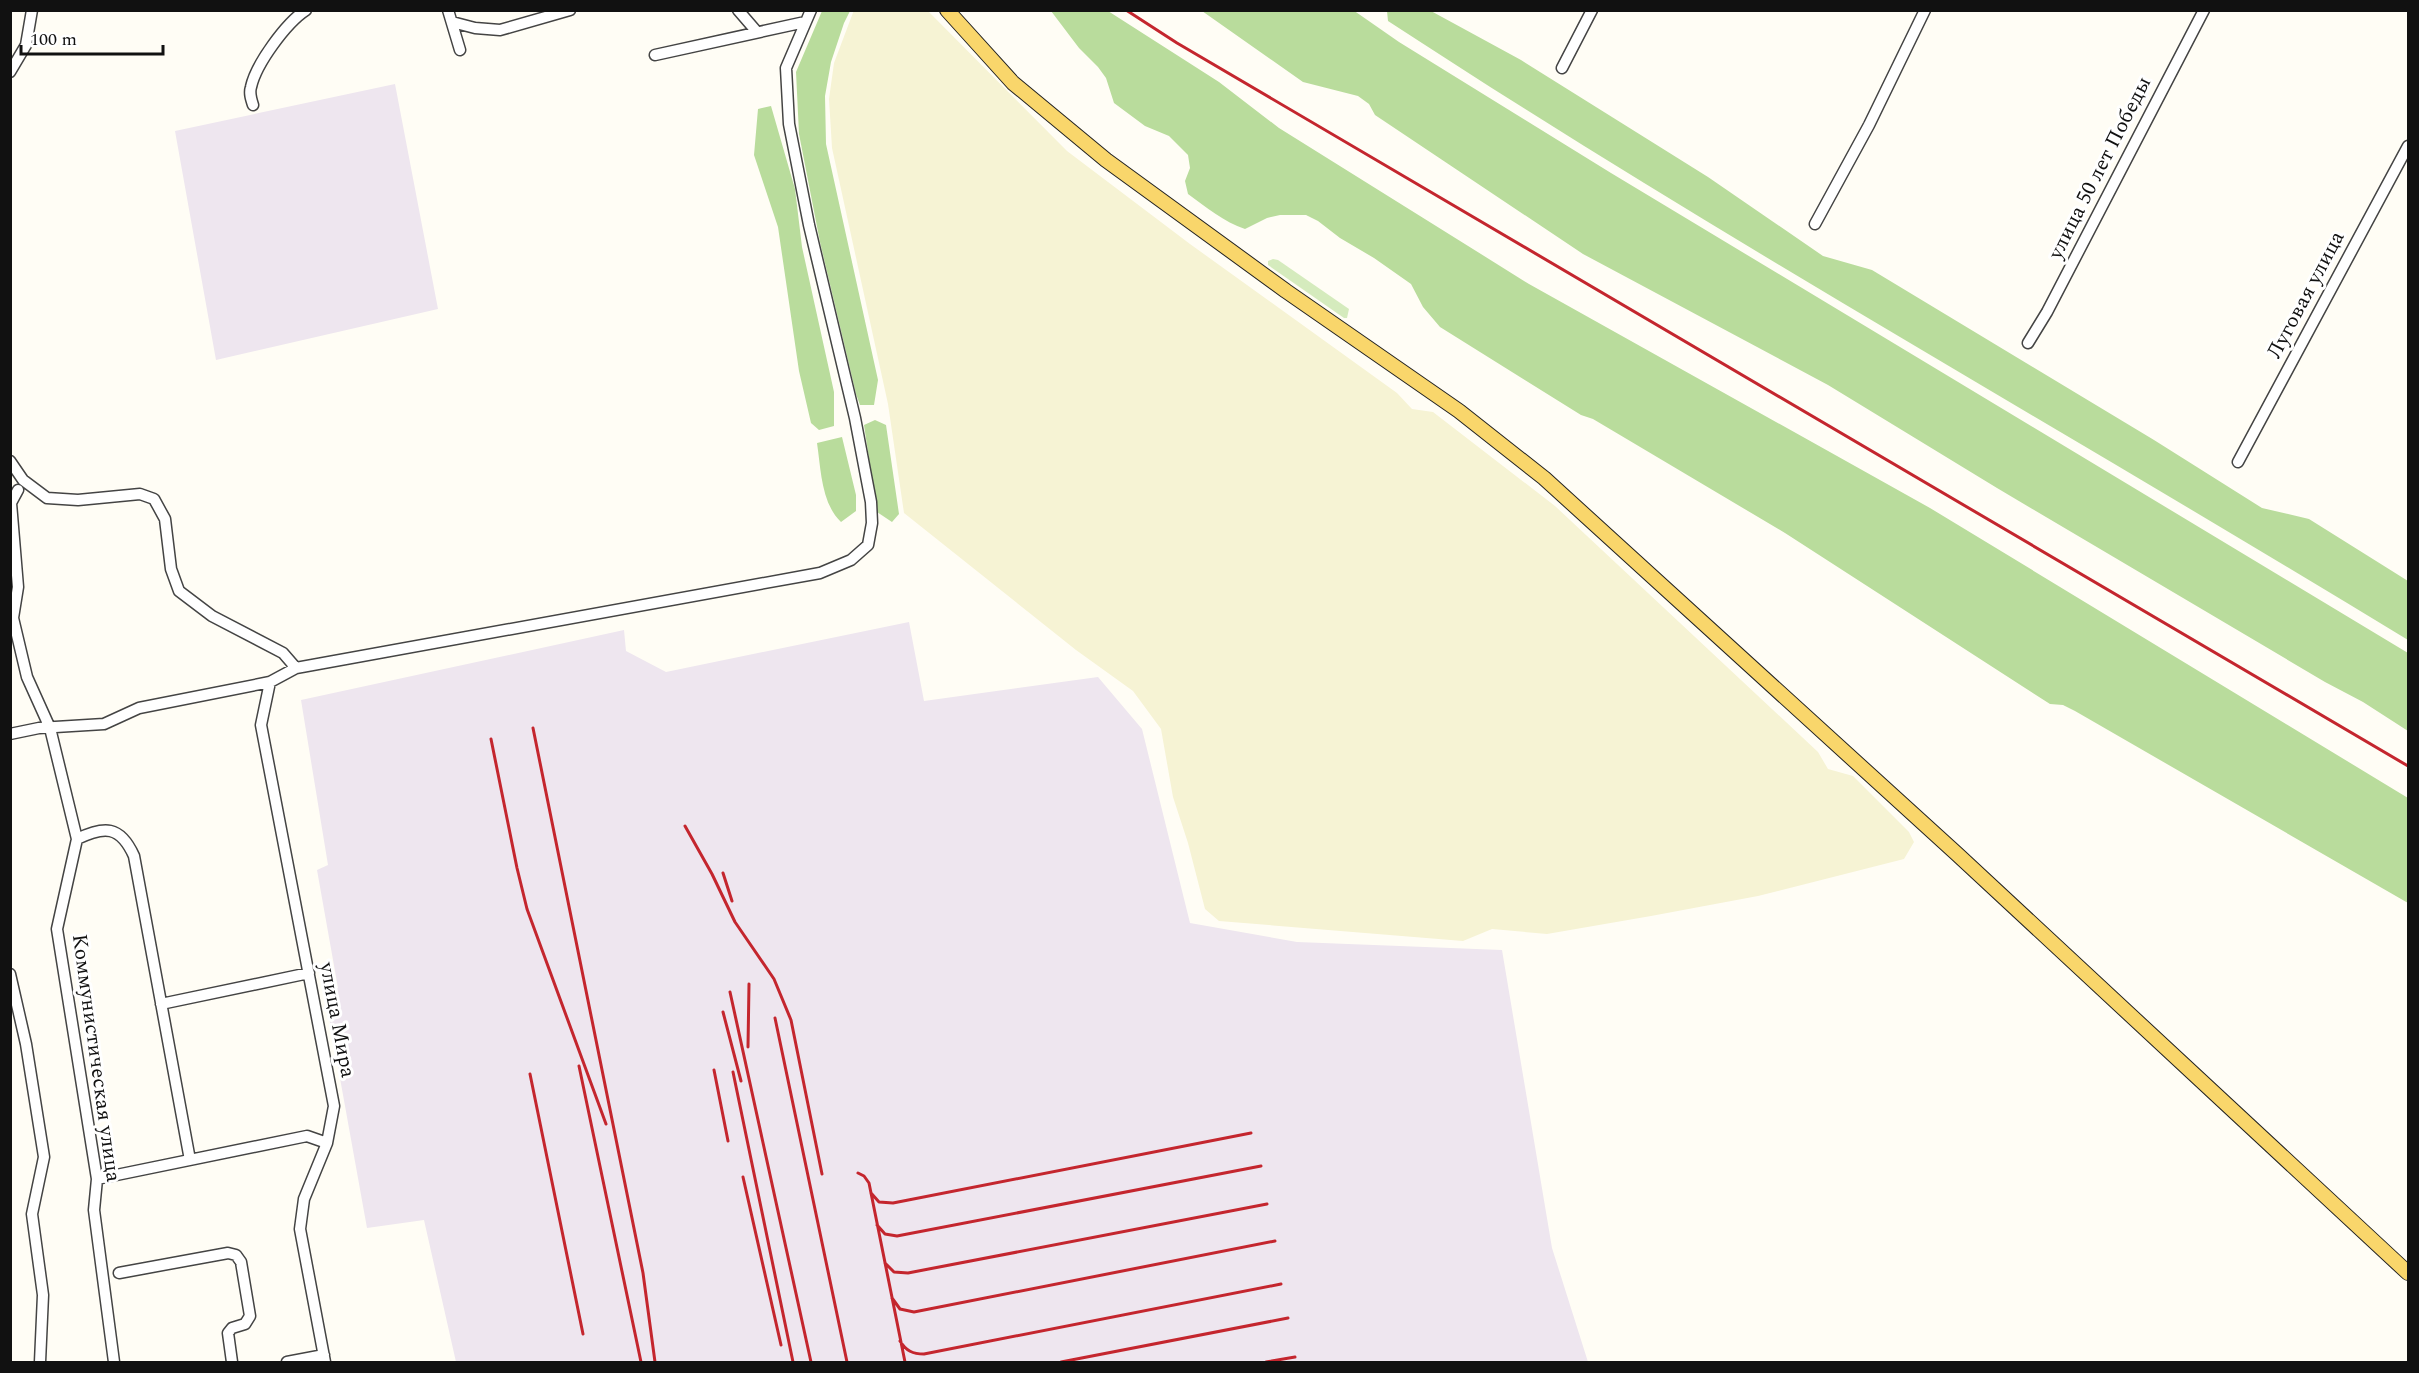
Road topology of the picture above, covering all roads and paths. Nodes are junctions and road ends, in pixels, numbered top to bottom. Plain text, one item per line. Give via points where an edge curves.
1 (33, 10) edge
2 (448, 10) edge
3 (570, 10) edge
4 (738, 10) edge
5 (810, 10) edge
6 (946, 10) edge
7 (1592, 10) edge
8 (1925, 10) edge
9 (2204, 10) edge
10 (298, 12) edge
11 (452, 22) junction
12 (805, 22) junction
13 (757, 32) junction
14 (460, 50) dead end
15 (655, 55) dead end
16 (1562, 68) dead end
17 (10, 72) edge
18 (253, 105) dead end
19 (2409, 146) edge
20 (1815, 224) dead end
21 (2028, 343) dead end
22 (10, 461) edge
23 (2238, 462) dead end
24 (14, 489) edge
25 (46, 498) junction
26 (296, 668) junction
27 (270, 682) junction
28 (50, 728) junction
29 (10, 734) edge
30 (77, 839) junction
31 (10, 974) edge
32 (309, 974) junction
33 (161, 1004) junction
34 (327, 1143) junction
35 (190, 1160) junction
36 (97, 1179) junction
37 (118, 1273) dead end
38 (2409, 1274) edge
39 (325, 1359) edge
40 (40, 1362) edge
41 (114, 1362) edge
42 (232, 1362) edge
43 (287, 1362) edge

1 - 17 street via 26,45
2 - 11 street
3 - 11 street via 500,30
4 - 13 street
5 - 12 street
6 - 38 main road via 1013,83 1096,152 1459,411 1544,478 1940,838
7 - 16 street
8 - 20 street
9 - 21 street, улица 50 лет Победы
10 - 18 street via 255,75 250,98
11 - 14 street
12 - 13 street
12 - 26 street via 786,68 789,124 871,502 868,545 852,560 820,573
13 - 15 street
19 - 23 street, Луговая улица
22 - 25 street via 23,480
24 - 25 street
24 - 28 street, Коммунистическая улица via 11,503 18,587 13,618 27,677
25 - 26 street via 78,500 140,494 154,499 165,519 171,569 179,591 212,616 283,653
26 - 27 street
27 - 28 street via 139,708 104,724
27 - 32 street, улица Мира via 261,725
28 - 29 street
28 - 30 street, Коммунистическая улица
30 - 33 street via 97,830 115,832 127,840 134,856
30 - 36 street, Коммунистическая улица via 57,929
31 - 40 street via 44,1157 32,1214 43,1295
32 - 33 street
32 - 34 street, улица Мира via 334,1107
33 - 35 street
34 - 35 street via 308,1136
34 - 39 street, улица Мира via 304,1199 300,1229
35 - 36 street
36 - 41 street, Коммунистическая улица via 94,1209
37 - 42 street via 228,1253 236,1255 241,1262 250,1316 245,1324 228,1333
39 - 43 street

